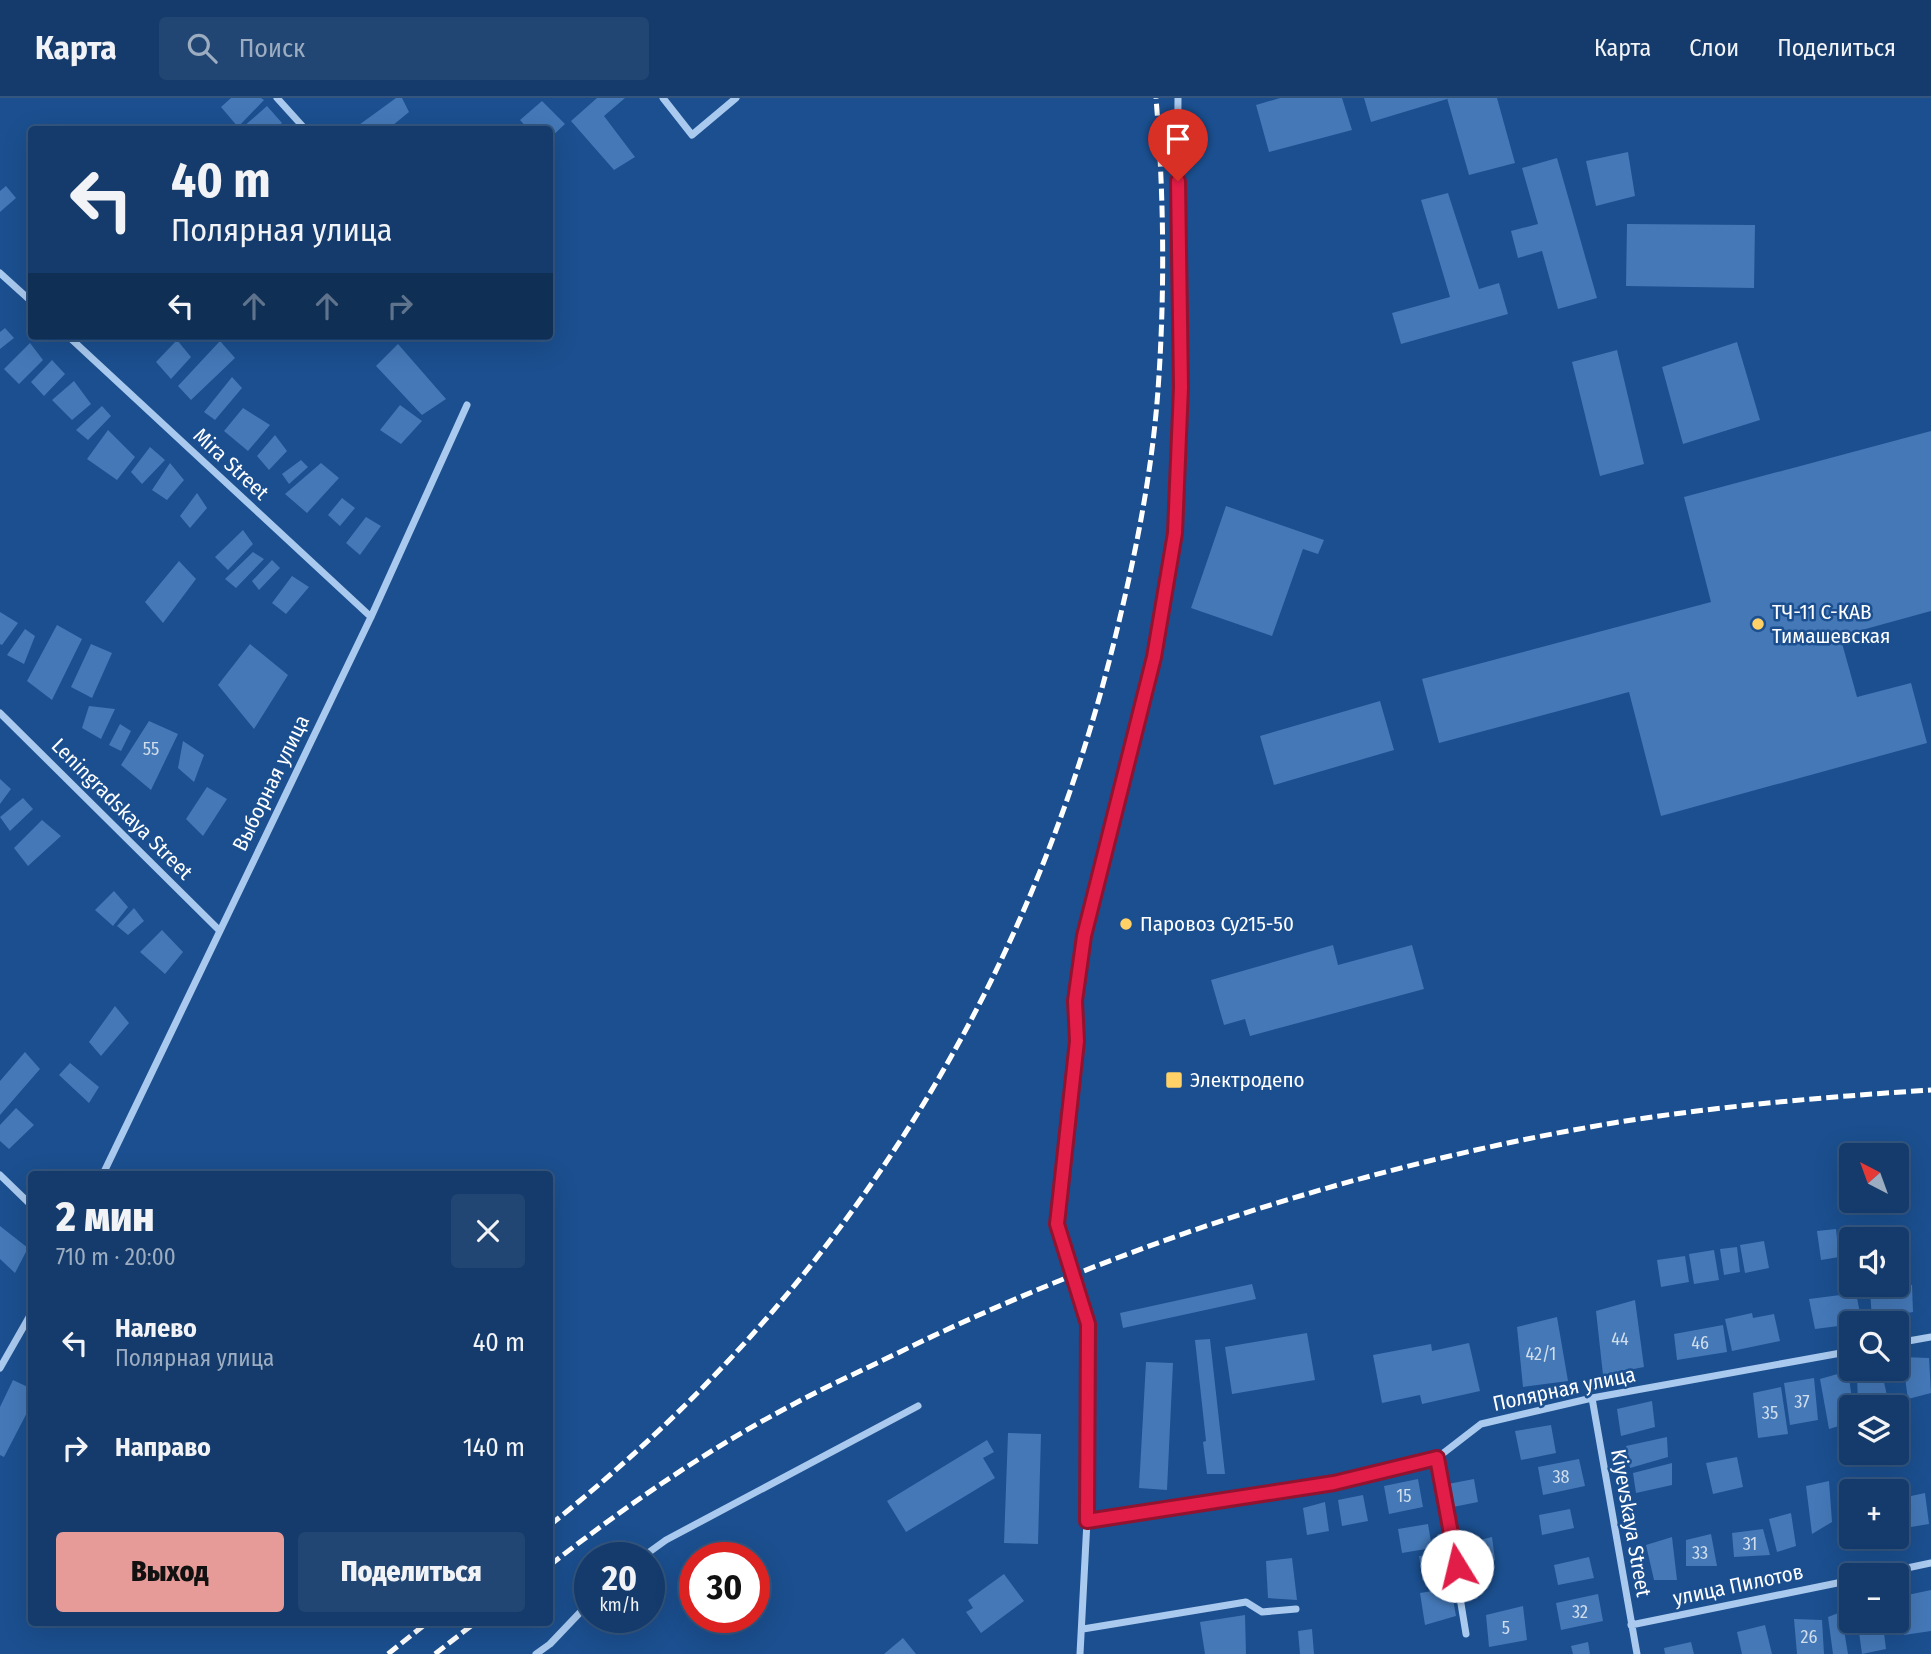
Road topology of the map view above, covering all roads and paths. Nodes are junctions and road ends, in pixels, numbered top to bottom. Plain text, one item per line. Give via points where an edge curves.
1 (277, 98) edge
2 (663, 98) edge
3 (736, 98) edge
4 (1178, 98) edge
5 (302, 126) edge
6 (0, 273) edge
7 (28, 298) edge
8 (72, 340) edge
9 (467, 405) dead end
10 (371, 617) junction
11 (0, 713) edge
12 (219, 930) junction
13 (104, 1171) edge
14 (0, 1175) edge
15 (28, 1202) edge
16 (28, 1319) edge
17 (1931, 1337) edge
18 (1909, 1341) edge
19 (1839, 1353) edge
20 (0, 1368) edge
21 (1592, 1398) junction
22 (918, 1406) dead end
23 (1437, 1458) junction
24 (1087, 1521) junction
25 (663, 1542) edge
26 (1931, 1563) edge
27 (1909, 1568) edge
28 (1839, 1583) edge
29 (1296, 1609) dead end
30 (574, 1619) edge
31 (1631, 1625) junction
32 (1083, 1629) junction
33 (1466, 1634) dead end
34 (536, 1654) edge
35 (1080, 1654) edge
36 (1637, 1654) edge

1 - 5 street
2 - 3 street via 692,135
4 - 24 street via 1181,387 1175,533 1149,678 1084,936 1057,1224 1088,1324
6 - 7 street
8 - 10 street, Mira Street
9 - 10 street, Выборная улица
10 - 12 street, Выборная улица
11 - 12 street, Leningradskaya Street
12 - 13 street, Выборная улица
14 - 15 street
16 - 20 street
17 - 18 street
19 - 21 street, Полярная улица
21 - 23 street, Полярная улица via 1481,1424
21 - 31 street, Kiyevskaya Street
22 - 25 street
23 - 24 street, Полярная улица via 1334,1483
23 - 33 street
24 - 32 street
26 - 27 street
28 - 31 street, улица Пилотов
29 - 32 street via 1262,1612 1246,1602
30 - 34 street
31 - 36 street, Kiyevskaya Street
32 - 35 street

